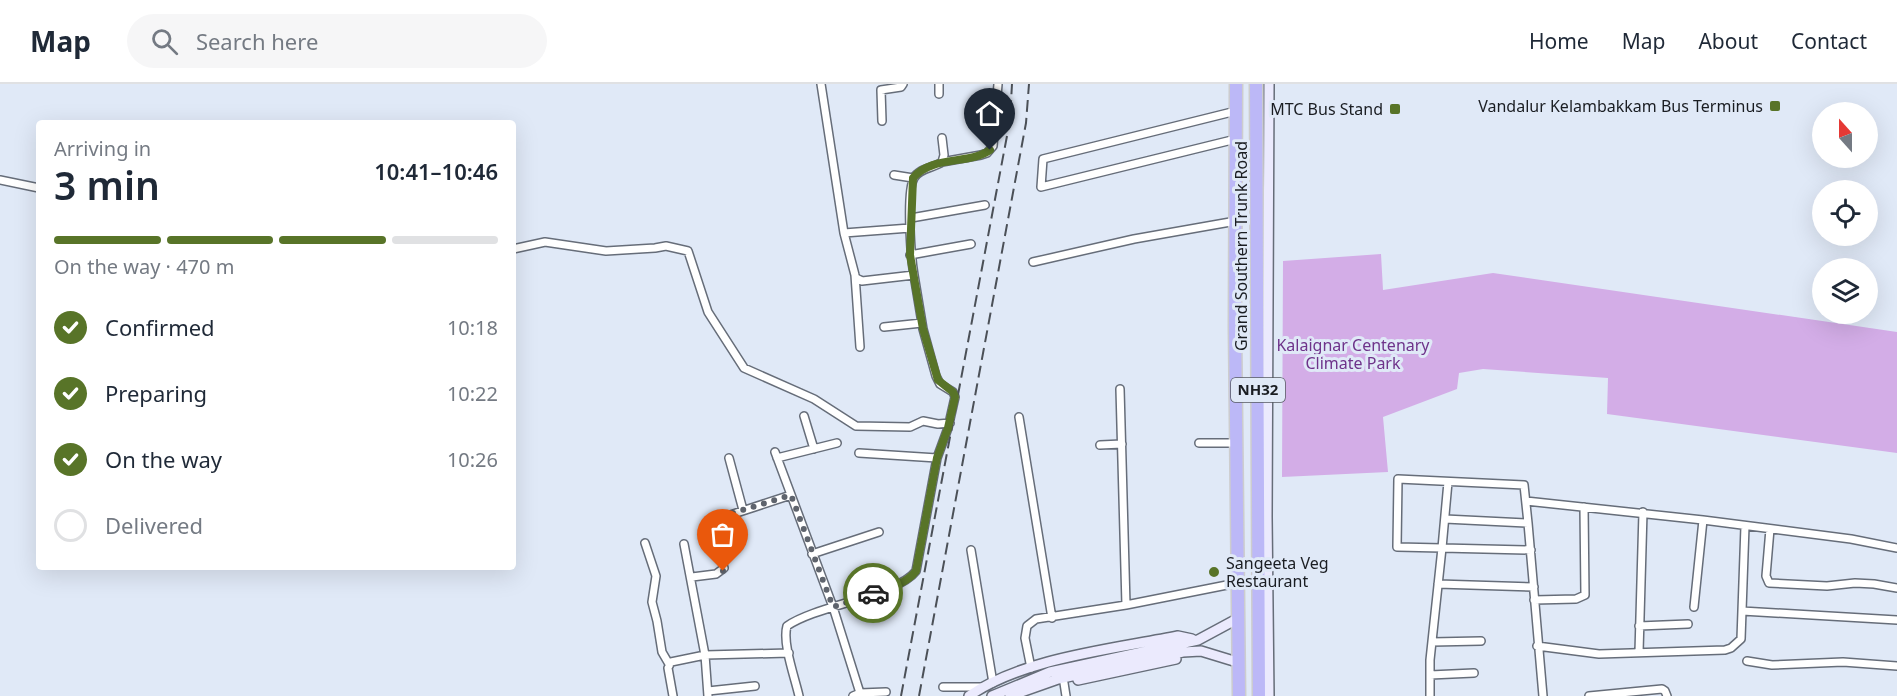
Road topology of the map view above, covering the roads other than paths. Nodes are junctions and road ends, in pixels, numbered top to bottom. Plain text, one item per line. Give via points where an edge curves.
1 (822, 84) edge
2 (903, 84) edge
3 (939, 84) edge
4 (998, 84) edge
5 (1236, 84) edge
6 (1257, 84) edge
7 (1269, 84) edge
8 (939, 94) dead end
9 (1236, 111) junction
10 (882, 121) dead end
11 (942, 138) dead end
12 (1236, 139) junction
13 (942, 162) junction
14 (894, 176) dead end
15 (913, 178) junction
16 (0, 180) edge
17 (36, 187) edge
18 (985, 205) dead end
19 (910, 218) junction
20 (1236, 221) junction
21 (910, 228) junction
22 (844, 233) junction
23 (971, 244) dead end
24 (516, 248) edge
25 (910, 255) junction
26 (1033, 262) dead end
27 (855, 275) junction
28 (914, 275) junction
29 (922, 323) junction
30 (884, 327) dead end
31 (860, 347) dead end
32 (1120, 389) dead end
33 (804, 416) dead end
34 (1019, 417) dead end
35 (950, 423) junction
36 (837, 443) dead end
37 (1199, 443) dead end
38 (1236, 443) junction
39 (1122, 444) junction
40 (1100, 445) dead end
41 (814, 449) junction
42 (859, 453) dead end
43 (729, 458) dead end
44 (937, 458) junction
45 (1448, 482) junction
46 (791, 495) junction
47 (1526, 501) junction
48 (1584, 507) junction
49 (743, 510) junction
50 (1643, 513) junction
51 (1445, 519) junction
52 (1703, 520) junction
53 (1528, 523) junction
54 (1745, 526) junction
55 (1770, 529) junction
56 (879, 532) dead end
57 (645, 543) dead end
58 (684, 544) dead end
59 (1442, 548) junction
60 (1897, 548) edge
61 (971, 550) dead end
62 (1531, 550) junction
63 (812, 554) junction
64 (692, 577) junction
65 (1237, 583) junction
66 (1438, 584) junction
67 (1534, 587) junction
68 (1897, 588) edge
69 (1534, 600) junction
70 (1126, 605) junction
71 (833, 607) junction
72 (1694, 607) dead end
73 (1742, 611) junction
74 (1052, 618) junction
75 (1237, 620) junction
76 (1897, 620) edge
77 (1688, 624) dead end
78 (1639, 626) junction
79 (1198, 640) junction
80 (1481, 641) dead end
81 (1432, 642) junction
82 (1537, 646) junction
83 (1183, 648) junction
84 (1201, 651) junction
85 (1639, 652) junction
86 (789, 653) junction
87 (705, 655) junction
88 (1747, 661) dead end
89 (1237, 662) junction
90 (669, 664) junction
91 (1897, 666) edge
92 (1031, 668) junction
93 (1474, 673) dead end
94 (1430, 675) junction
95 (993, 682) junction
96 (1064, 683) junction
97 (755, 686) dead end
98 (943, 687) dead end
99 (982, 687) junction
100 (886, 692) dead end
101 (708, 694) edge
102 (1239, 694) edge
103 (856, 695) edge
104 (673, 696) edge
105 (799, 696) edge
106 (969, 696) edge
107 (992, 696) edge
108 (1011, 696) edge
109 (1021, 696) edge
110 (1066, 696) edge
111 (1259, 696) edge
112 (1269, 696) edge
113 (1430, 696) edge
114 (1543, 696) edge
115 (1589, 696) edge
116 (1667, 696) edge

1 - 22 street
2 - 10 street via 881,90
3 - 8 street
4 - 13 street via 993,147 981,155
5 - 9 highway, Grand Southern Trunk Road / NH32
6 - 111 highway, Grand Southern Trunk Road / NH32
7 - 112 street
9 - 12 highway, Grand Southern Trunk Road / NH32
9 - 12 street via 1043,159 1041,187
11 - 13 street
12 - 20 highway, Grand Southern Trunk Road / NH32
13 - 15 street
14 - 15 street
15 - 19 street
16 - 17 street
18 - 19 street
19 - 21 street
20 - 26 street via 1134,238
20 - 38 highway, Grand Southern Trunk Road / NH32
21 - 22 street
21 - 25 street
22 - 27 street
23 - 25 street
24 - 35 street via 545,242 606,251 666,246 688,251 708,312 744,368 814,399 856,426
25 - 28 street
27 - 28 street via 861,280
27 - 31 street
28 - 29 street
29 - 30 street
29 - 35 street via 936,376 940,384 954,393
32 - 39 street
33 - 41 street
34 - 74 street
35 - 44 street
36 - 41 street
37 - 38 street
38 - 65 highway, Grand Southern Trunk Road / NH32
39 - 40 street
39 - 70 street
41 - 46 street via 776,455
42 - 44 street
43 - 49 street
44 - 71 street via 912,577
45 - 47 street via 1524,485
45 - 51 street
45 - 59 street via 1398,479 1397,547
46 - 49 street
46 - 63 street
47 - 48 street
47 - 53 street
48 - 50 street
48 - 69 street via 1585,595 1576,599
49 - 64 street via 710,523 723,571
50 - 52 street
50 - 78 street
51 - 53 street
51 - 59 street
52 - 54 street
52 - 72 street
53 - 62 street
54 - 55 street
54 - 73 street
55 - 60 street
55 - 68 street via 1766,576 1769,583 1855,583
56 - 63 street
57 - 90 street via 656,576 652,602 662,652
58 - 64 street
59 - 62 street
59 - 66 street
61 - 95 street
62 - 67 street
63 - 71 street
64 - 87 street
65 - 70 street
65 - 75 highway, Grand Southern Trunk Road / NH32
66 - 67 street
66 - 81 street
67 - 69 street
69 - 82 street
70 - 74 street
71 - 86 street via 787,626
71 - 103 street
73 - 76 street
73 - 85 street via 1741,639 1731,648
74 - 92 street via 1036,619 1027,626 1025,638
75 - 79 street
75 - 89 highway, NH32
77 - 78 street
78 - 85 street
79 - 83 street
79 - 92 street via 1178,636
80 - 81 street
81 - 94 street
82 - 85 street via 1599,654
82 - 114 street
83 - 84 street
83 - 107 street via 1050,672
83 - 108 street via 1058,679
84 - 89 street
84 - 96 street via 1163,663
86 - 87 street
86 - 105 street
87 - 90 street
87 - 101 street
88 - 91 street via 1772,666 1843,662
89 - 102 highway, NH32
90 - 104 street
92 - 95 street
93 - 94 street
94 - 113 street
95 - 99 street
96 - 109 street
96 - 110 street
97 - 101 street
98 - 99 street
99 - 106 street
100 - 103 street
115 - 116 street via 1662,689

